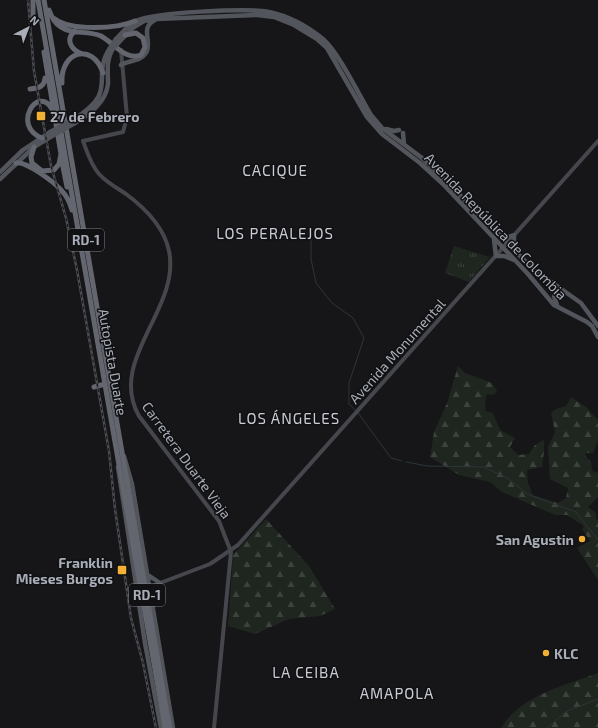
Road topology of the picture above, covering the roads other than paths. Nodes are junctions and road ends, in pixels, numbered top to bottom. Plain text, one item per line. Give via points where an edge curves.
1 (33, 0) edge
2 (38, 0) edge
3 (44, 0) edge
4 (49, 10) junction
5 (33, 18) dead end
6 (160, 18) junction
7 (135, 21) junction
8 (42, 22) junction
9 (75, 31) junction
10 (125, 35) junction
11 (118, 40) junction
12 (111, 49) junction
13 (121, 50) junction
14 (80, 53) junction
15 (130, 56) junction
16 (121, 63) junction
17 (46, 71) junction
18 (103, 73) junction
19 (349, 83) junction
20 (30, 89) dead end
21 (62, 100) junction
22 (53, 112) junction
23 (75, 120) junction
24 (382, 128) junction
25 (48, 136) junction
26 (598, 141) edge
27 (405, 146) junction
28 (34, 147) junction
29 (61, 154) junction
30 (16, 163) junction
31 (0, 172) edge
32 (0, 179) edge
33 (448, 186) junction
34 (71, 207) junction
35 (78, 227) junction
36 (514, 235) junction
37 (492, 237) junction
38 (501, 237) junction
39 (507, 243) junction
40 (503, 248) junction
41 (514, 251) junction
42 (496, 256) junction
43 (517, 262) junction
44 (569, 294) junction
45 (564, 311) junction
46 (598, 326) edge
47 (598, 337) edge
48 (105, 384) junction
49 (94, 387) dead end
50 (123, 452) junction
51 (118, 459) junction
52 (125, 482) junction
53 (231, 552) junction
54 (148, 575) junction
55 (160, 583) junction
56 (150, 586) junction
57 (137, 591) junction
58 (152, 595) junction
59 (164, 708) junction
60 (161, 728) edge
61 (165, 728) edge
62 (170, 728) edge
63 (173, 728) edge
64 (214, 728) edge

1 - 5 highway
2 - 8 highway, Autopista Duarte / RD-1
3 - 4 highway
3 - 21 highway, Autopista Duarte / RD-1
4 - 7 highway via 55,19 68,25 115,27
4 - 9 highway via 58,25 63,29
6 - 10 main road, Avenida República de Colombia via 144,21
6 - 16 main road via 152,22 146,30 148,45 145,55 139,60
6 - 19 main road, Avenida República de Colombia via 257,15 282,19 324,45
7 - 11 main road, Avenida República de Colombia
7 - 19 main road, Avenida República de Colombia via 154,16 191,13 277,14 296,22 324,40 330,46
8 - 17 highway
8 - 35 highway, Autopista Duarte / RD-1
9 - 13 highway via 101,36
9 - 14 highway via 70,36 70,44
10 - 11 main road, Avenida República de Colombia
10 - 15 highway via 136,33 144,41 145,48 141,55
11 - 12 main road, Avenida República de Colombia, bridge
12 - 18 main road via 105,58
12 - 23 main road via 107,62 108,83 103,98 93,111
13 - 15 highway
13 - 16 main road, Carretera Duarte Vieja
14 - 18 highway via 93,56 100,63
14 - 21 highway via 70,58 63,68
15 - 16 main road
16 - 53 main road, Carretera Duarte Vieja via 127,117 123,132 83,141 99,174 141,206 158,226 169,250 171,265 170,277 160,305 132,372 131,396 143,420 219,521
17 - 20 highway via 45,83 41,87
17 - 22 highway
18 - 23 main road via 99,97 91,108
19 - 24 main road, Avenida República de Colombia
19 - 33 main road, Avenida República de Colombia via 374,127
21 - 50 highway, Autopista Duarte / RD-1
22 - 25 highway via 48,103 42,101 35,102 31,107 29,127 33,134
22 - 29 highway
23 - 25 main road, bridge
24 - 27 main road, Avenida República de Colombia
24 - 27 main road via 401,132
25 - 28 main road
25 - 31 main road via 23,150
26 - 36 main road, Avenida Monumental
27 - 33 main road, Avenida República de Colombia via 422,158
28 - 29 highway via 32,161 42,171 54,170
28 - 30 main road
29 - 34 highway
30 - 32 main road
30 - 34 highway via 25,164 56,185
33 - 37 main road, Avenida República de Colombia
33 - 38 main road, Avenida República de Colombia
34 - 35 highway
35 - 48 highway, Autopista Duarte / RD-1
36 - 38 main road
36 - 39 main road, Avenida Monumental
36 - 41 main road
37 - 40 main road, Avenida República de Colombia
37 - 42 main road via 496,246
38 - 39 main road, Avenida República de Colombia
39 - 40 main road, Avenida Monumental
39 - 41 main road, Avenida República de Colombia
40 - 42 main road, Avenida Monumental
40 - 43 main road, Avenida República de Colombia
41 - 44 main road, Avenida República de Colombia via 543,277
42 - 43 main road via 504,256
42 - 53 main road, Avenida Monumental
43 - 45 main road, Avenida República de Colombia via 550,300
44 - 45 main road via 558,292 554,296 555,302
44 - 46 main road, Avenida República de Colombia via 587,309
45 - 47 main road, Avenida República de Colombia via 587,322
48 - 49 highway
48 - 51 highway, Autopista Duarte / RD-1
50 - 52 highway, Autopista Duarte / RD-1
50 - 54 main road, Autopista Duarte via 130,472
51 - 52 highway, Autopista Duarte / RD-1
51 - 57 main road via 118,474
52 - 59 highway, Autopista Duarte / RD-1, bridge
53 - 55 main road, Avenida Monumental via 210,564
53 - 64 main road, Carretera Duarte Vieja
54 - 55 main road
54 - 56 main road, Autopista Duarte
55 - 56 main road, Avenida Monumental
55 - 58 main road
56 - 57 main road, Avenida Monumental
56 - 58 main road, Autopista Duarte
57 - 60 main road
58 - 63 main road, Autopista Duarte
59 - 61 highway, Autopista Duarte / RD-1
59 - 62 highway, RD-1

